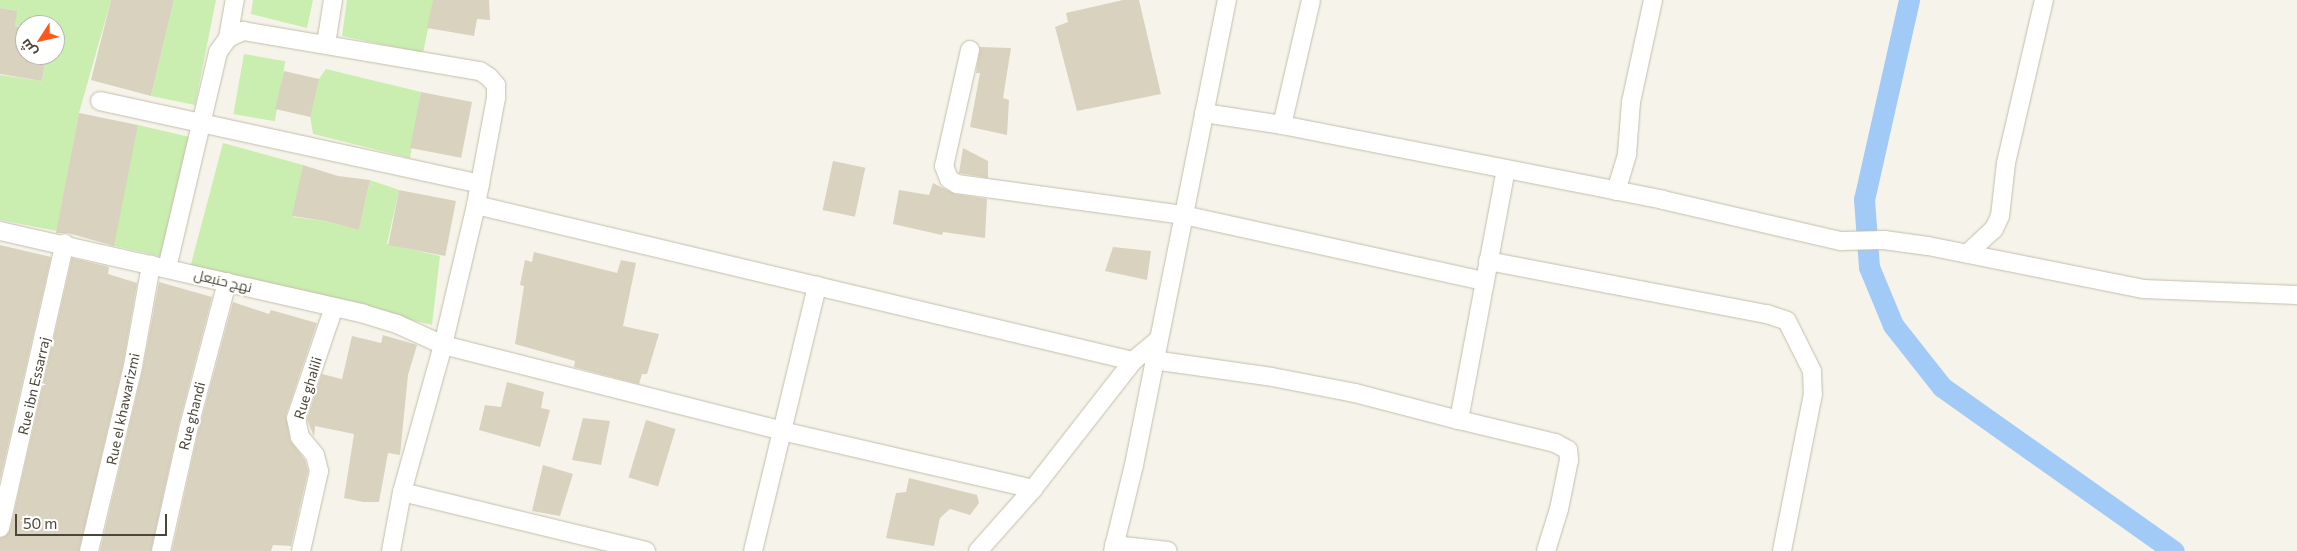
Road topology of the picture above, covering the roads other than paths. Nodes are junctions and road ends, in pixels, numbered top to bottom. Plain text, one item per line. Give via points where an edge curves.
1 (235, 0) edge
2 (333, 0) edge
3 (1227, 0) edge
4 (1311, 0) edge
5 (1653, 0) edge
6 (2044, 0) edge
7 (228, 38) junction
8 (326, 44) junction
9 (970, 50) dead end
10 (100, 102) dead end
11 (1204, 112) junction
12 (200, 125) junction
13 (1282, 125) junction
14 (1506, 170) junction
15 (480, 184) junction
16 (1616, 191) junction
17 (476, 205) junction
18 (1183, 215) junction
19 (0, 231) edge
20 (65, 243) junction
21 (1968, 253) junction
22 (1488, 261) junction
23 (159, 266) junction
24 (1484, 281) junction
25 (227, 282) junction
26 (817, 286) junction
27 (2297, 295) edge
28 (334, 307) junction
29 (1157, 341) junction
30 (443, 345) junction
31 (1153, 360) junction
32 (1133, 361) junction
33 (1459, 420) junction
34 (782, 431) junction
35 (1033, 489) junction
36 (402, 492) junction
37 (0, 528) edge
38 (1113, 548) edge
39 (89, 551) edge
40 (160, 551) edge
41 (301, 551) edge
42 (391, 551) edge
43 (646, 551) edge
44 (753, 551) edge
45 (978, 551) edge
46 (1168, 551) edge
47 (1546, 551) edge
48 (1782, 551) edge

1 - 7 street, Rue el khawarizmi
2 - 8 street
3 - 11 street
4 - 13 street
5 - 16 street via 1631,102 1627,154
6 - 21 street via 2006,163 2000,216 1994,229
7 - 8 street via 244,31
7 - 12 street, Rue el khawarizmi via 218,52
8 - 15 street via 480,71 489,76 496,85 496,98
9 - 18 street via 944,166 952,182
10 - 12 street
11 - 13 street
11 - 18 street
12 - 15 street
12 - 23 street, Rue el khawarizmi
13 - 14 street
14 - 16 street
14 - 22 street
15 - 17 street
16 - 21 street via 1841,241 1884,240
17 - 26 street via 542,224
17 - 30 street
18 - 24 street
18 - 29 street
19 - 20 street, نهج حنبعل
20 - 23 street, نهج حنبعل
20 - 37 street, Rue ibn Essarraj
21 - 27 street via 2143,289
22 - 24 street
22 - 48 street via 1767,314 1787,321 1812,371 1813,394
23 - 25 street, نهج حنبعل
23 - 39 street, Rue el khawarizmi
24 - 33 street
25 - 28 street, نهج حنبعل
25 - 40 street, Rue ghandi
26 - 32 street
26 - 34 street
28 - 30 street, نهج حنبعل via 397,324
28 - 41 street, Rue ghalili via 296,418 300,437 319,462
29 - 31 street
29 - 32 street
30 - 34 street, نهج حنبعل
30 - 36 street
31 - 33 street via 1290,380
31 - 38 street via 1134,464
32 - 35 street
33 - 47 street via 1555,443 1568,450 1570,460
34 - 35 street, نهج حنبعل
34 - 44 street
35 - 45 street
36 - 42 street
36 - 43 street
38 - 46 street

